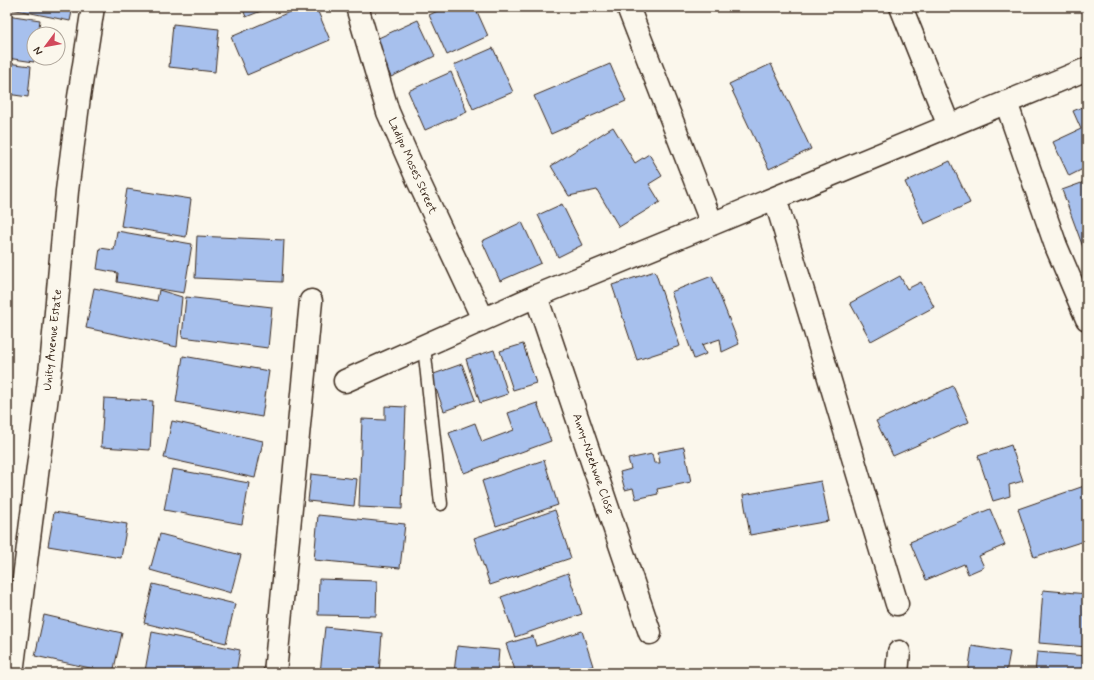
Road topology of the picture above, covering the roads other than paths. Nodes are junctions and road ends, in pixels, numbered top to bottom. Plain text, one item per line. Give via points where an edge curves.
1 (93, 7) edge
2 (357, 7) edge
3 (628, 7) edge
4 (901, 7) edge
5 (1087, 69) edge
6 (1006, 102) junction
7 (949, 126) junction
8 (775, 198) junction
9 (712, 224) junction
10 (536, 296) junction
11 (311, 301) dead end
12 (483, 319) junction
13 (1087, 319) edge
14 (424, 346) junction
15 (345, 381) dead end
16 (441, 504) dead end
17 (897, 604) dead end
18 (650, 633) dead end
19 (12, 673) edge
20 (275, 673) edge

1 - 19 street, Unity Avenue Estate via 67,191 52,356
2 - 12 street, Ladipo Moses Street via 388,112
3 - 9 street
4 - 7 street
5 - 6 street
6 - 7 street
6 - 13 street via 1056,246
7 - 8 street
8 - 9 street
8 - 17 street
9 - 10 street
10 - 12 street
10 - 18 street, Anny-Nzekwue Close
11 - 20 street
12 - 14 street
14 - 15 street
14 - 16 lane

